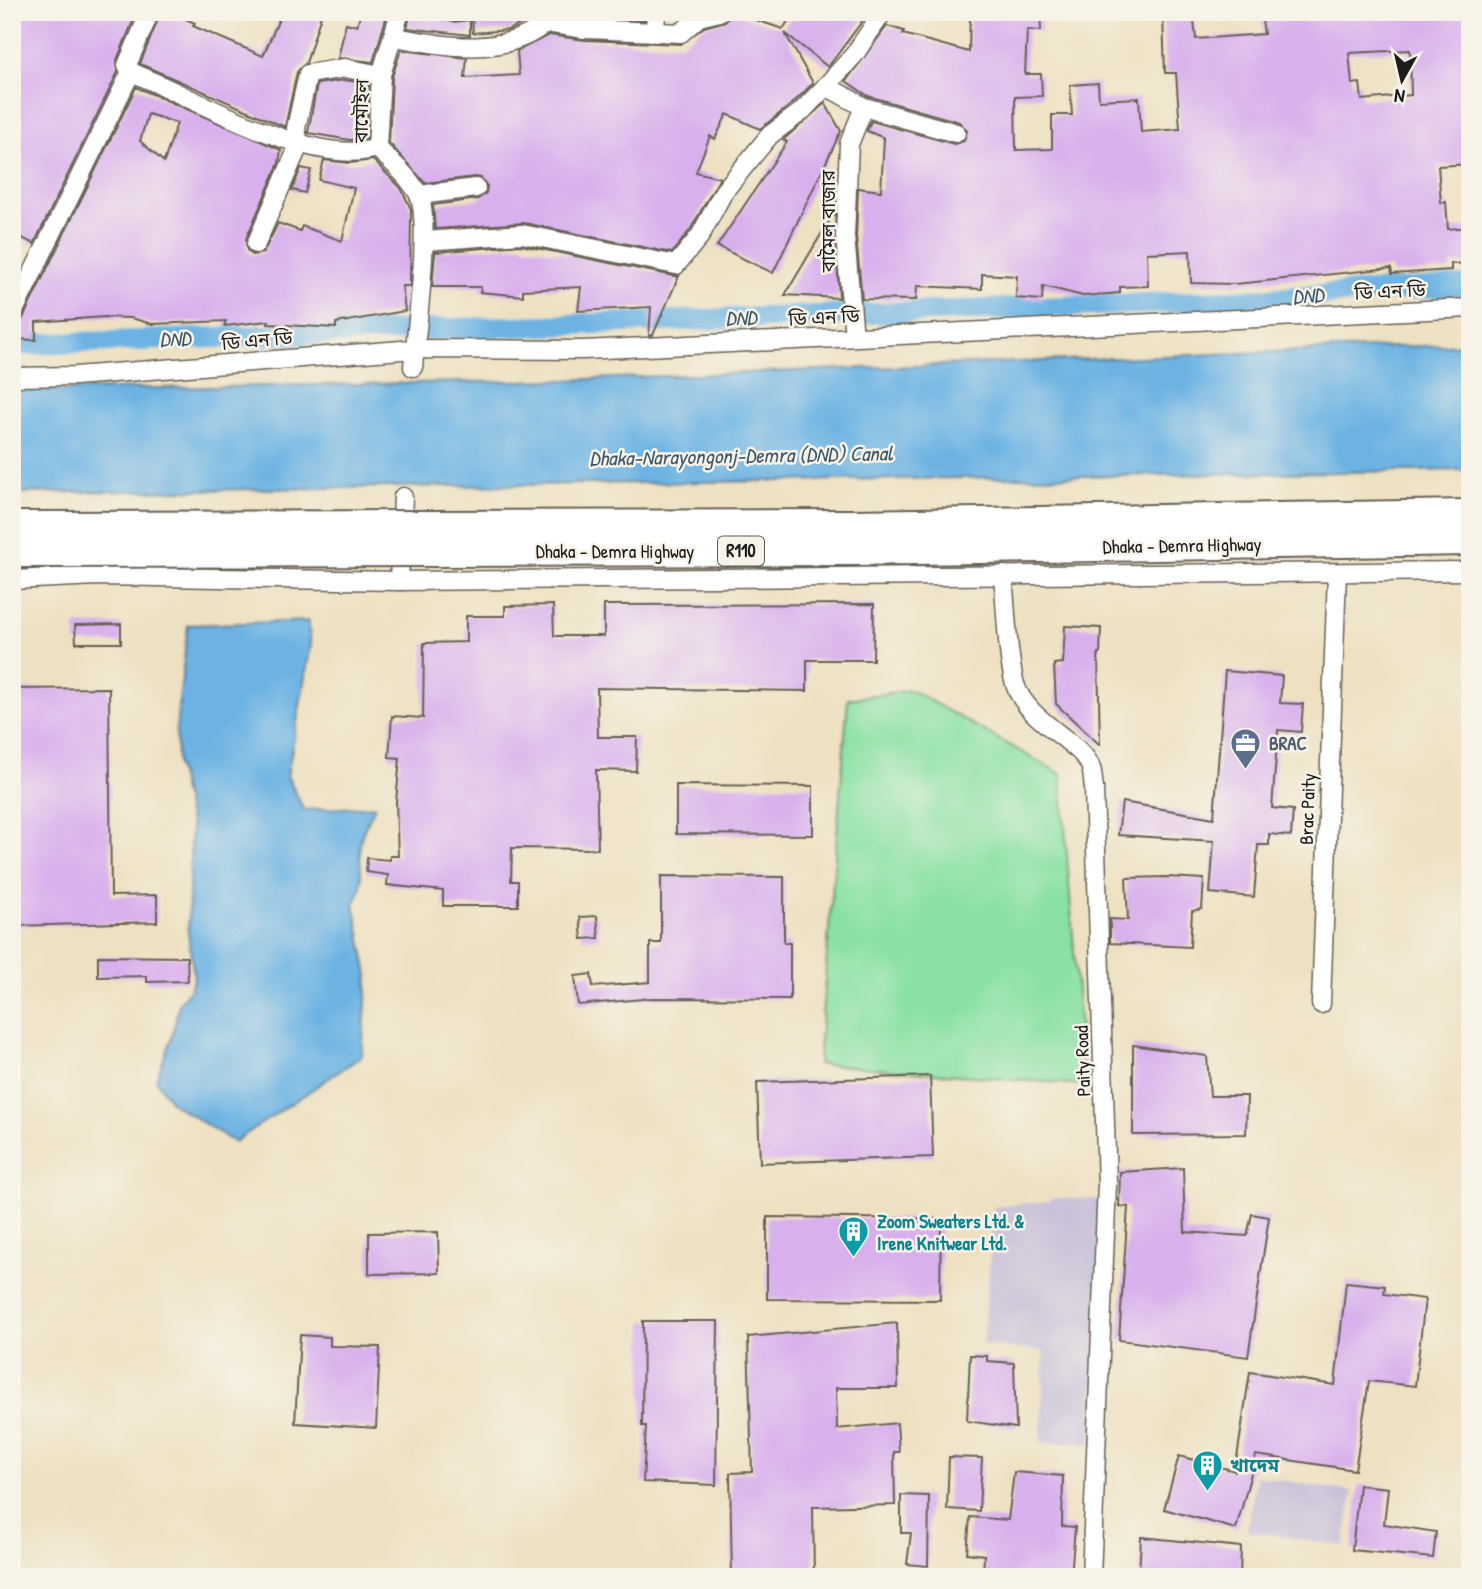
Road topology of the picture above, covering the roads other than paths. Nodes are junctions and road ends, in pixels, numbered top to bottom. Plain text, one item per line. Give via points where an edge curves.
1 (150, 12) edge
2 (400, 12) edge
3 (656, 12) edge
4 (719, 12) edge
5 (883, 12) edge
6 (547, 18) edge
7 (655, 33) junction
8 (395, 37) junction
9 (131, 72) junction
10 (381, 75) junction
11 (826, 86) junction
12 (864, 107) junction
13 (956, 133) dead end
14 (299, 145) junction
15 (377, 148) junction
16 (476, 188) dead end
17 (419, 195) junction
18 (425, 241) junction
19 (256, 244) dead end
20 (19, 282) edge
21 (1470, 308) edge
22 (12, 315) edge
23 (854, 337) junction
24 (414, 358) junction
25 (12, 377) edge
26 (403, 497) dead end
27 (1470, 514) edge
28 (12, 526) edge
29 (1470, 541) edge
30 (12, 553) edge
31 (1470, 571) edge
32 (1337, 574) junction
33 (1003, 575) junction
34 (12, 580) edge
35 (399, 581) junction
36 (1321, 1004) dead end
37 (1091, 1577) edge

1 - 9 street via 127,65
2 - 8 street, বামৌইল
3 - 7 street
4 - 7 street via 699,16 681,33
5 - 11 street
6 - 7 street via 585,30
6 - 8 street via 522,38 483,46 456,48
8 - 10 street, বামৌইল
9 - 14 street
9 - 20 street
10 - 14 street via 345,68 308,74 296,128
10 - 15 street, বামৌইল
11 - 12 street
11 - 18 street via 770,135 724,191 700,236 676,265 522,234
12 - 13 street
12 - 23 street, বামৈল বাজার via 849,144 846,223
14 - 15 street via 362,153
14 - 19 street
15 - 17 street, বামৌইল
16 - 17 street
17 - 18 street
18 - 24 street
20 - 22 street
21 - 23 street, ডি এন ডি
23 - 24 street, ডি এন ডি
24 - 25 street, ডি এন ডি
26 - 35 street
27 - 28 main road, Dhaka - Demra Highway / R110, bridge via 852,524
29 - 30 main road, Dhaka - Demra Highway / R110, bridge via 852,551
31 - 32 street
32 - 33 street
32 - 36 street, Brac Paity
33 - 35 street
33 - 37 street, Paity Road via 1015,685 1037,716 1091,766 1094,789 1107,1184
34 - 35 street via 98,576

